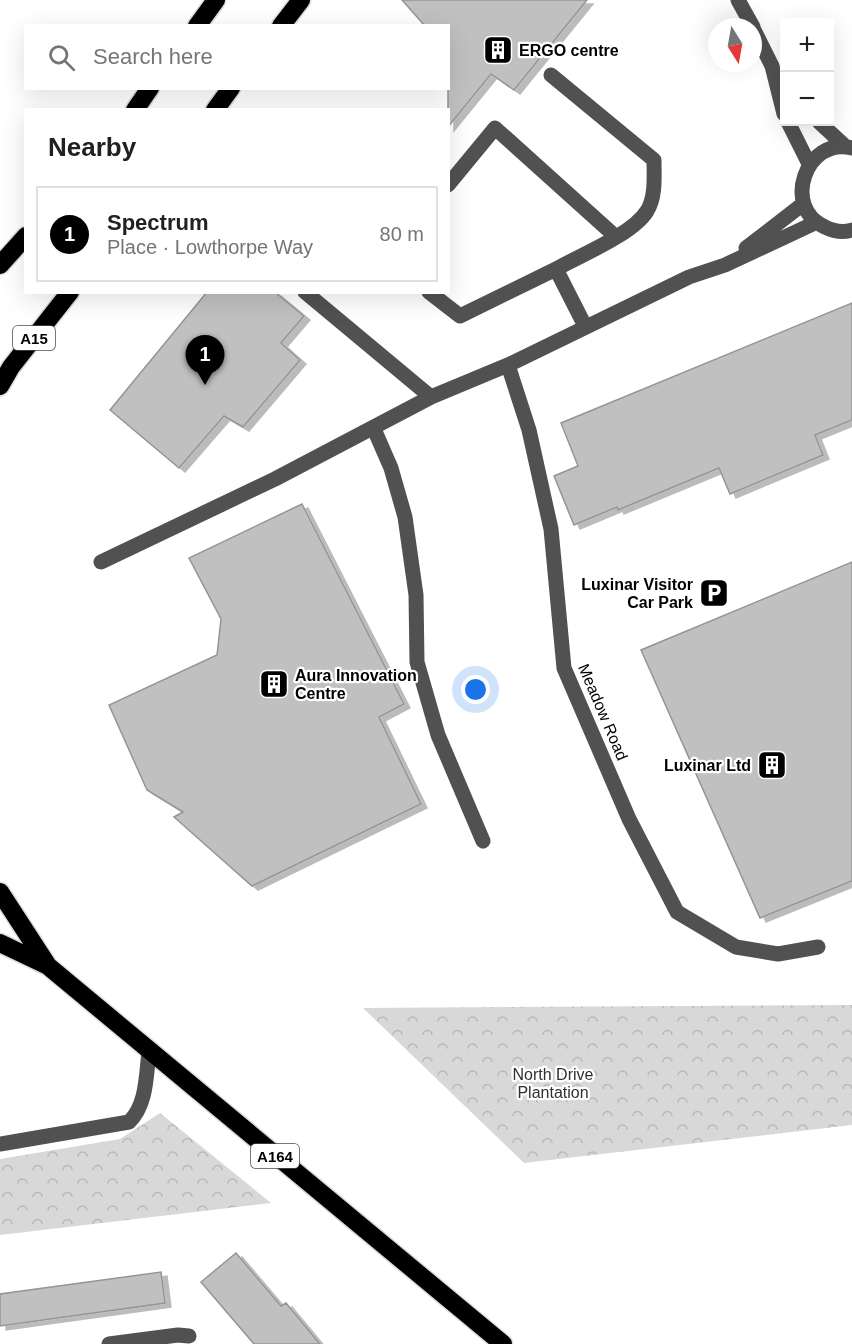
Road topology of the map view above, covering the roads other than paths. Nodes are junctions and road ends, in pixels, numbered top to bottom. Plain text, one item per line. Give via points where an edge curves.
1 (216, 0) edge
2 (302, 0) edge
3 (738, 0) edge
4 (748, 18) edge
5 (198, 24) edge
6 (283, 24) edge
7 (762, 45) edge
8 (772, 66) junction
9 (551, 75) dead end
10 (780, 77) edge
11 (149, 90) edge
12 (230, 90) edge
13 (780, 98) edge
14 (136, 108) edge
15 (216, 108) edge
16 (790, 126) edge
17 (824, 126) edge
18 (849, 147) edge
19 (809, 164) junction
20 (450, 183) edge
21 (803, 204) junction
22 (817, 222) junction
23 (852, 230) edge
24 (615, 236) junction
25 (24, 238) edge
26 (0, 265) edge
27 (725, 265) junction
28 (556, 269) junction
29 (68, 294) edge
30 (307, 294) edge
31 (432, 294) edge
32 (585, 326) junction
33 (508, 365) junction
34 (0, 386) edge
35 (431, 397) junction
36 (374, 429) junction
37 (101, 562) dead end
38 (483, 841) dead end
39 (0, 892) edge
40 (0, 943) edge
41 (818, 946) dead end
42 (48, 966) junction
43 (149, 1052) junction
44 (0, 1144) edge
45 (189, 1336) dead end
46 (109, 1344) edge
47 (503, 1344) edge

1 - 5 highway
2 - 6 highway
3 - 4 street
7 - 8 street
8 - 10 street
8 - 13 street
9 - 24 street via 654,160 654,186 648,210
11 - 14 highway
12 - 15 highway
16 - 19 street
17 - 18 street
18 - 19 street via 832,148
19 - 21 street via 803,176
20 - 24 street via 495,128
21 - 22 street
21 - 27 street
22 - 23 street via 833,231
22 - 27 street
24 - 28 street
25 - 26 highway
27 - 32 street via 689,277
28 - 31 street via 460,316
28 - 32 street
29 - 34 highway, A15
30 - 35 street
32 - 33 street
33 - 35 street
33 - 41 street, Meadow Road via 529,430 551,529 564,668 629,819 677,912 736,947 778,954
35 - 36 street
36 - 37 street
36 - 38 street via 391,468 405,517 416,595 417,662 438,735
39 - 42 highway, A164
40 - 42 highway, A164
42 - 43 highway, A164
43 - 44 street via 138,1113 129,1122
43 - 47 highway, A164
45 - 46 street

